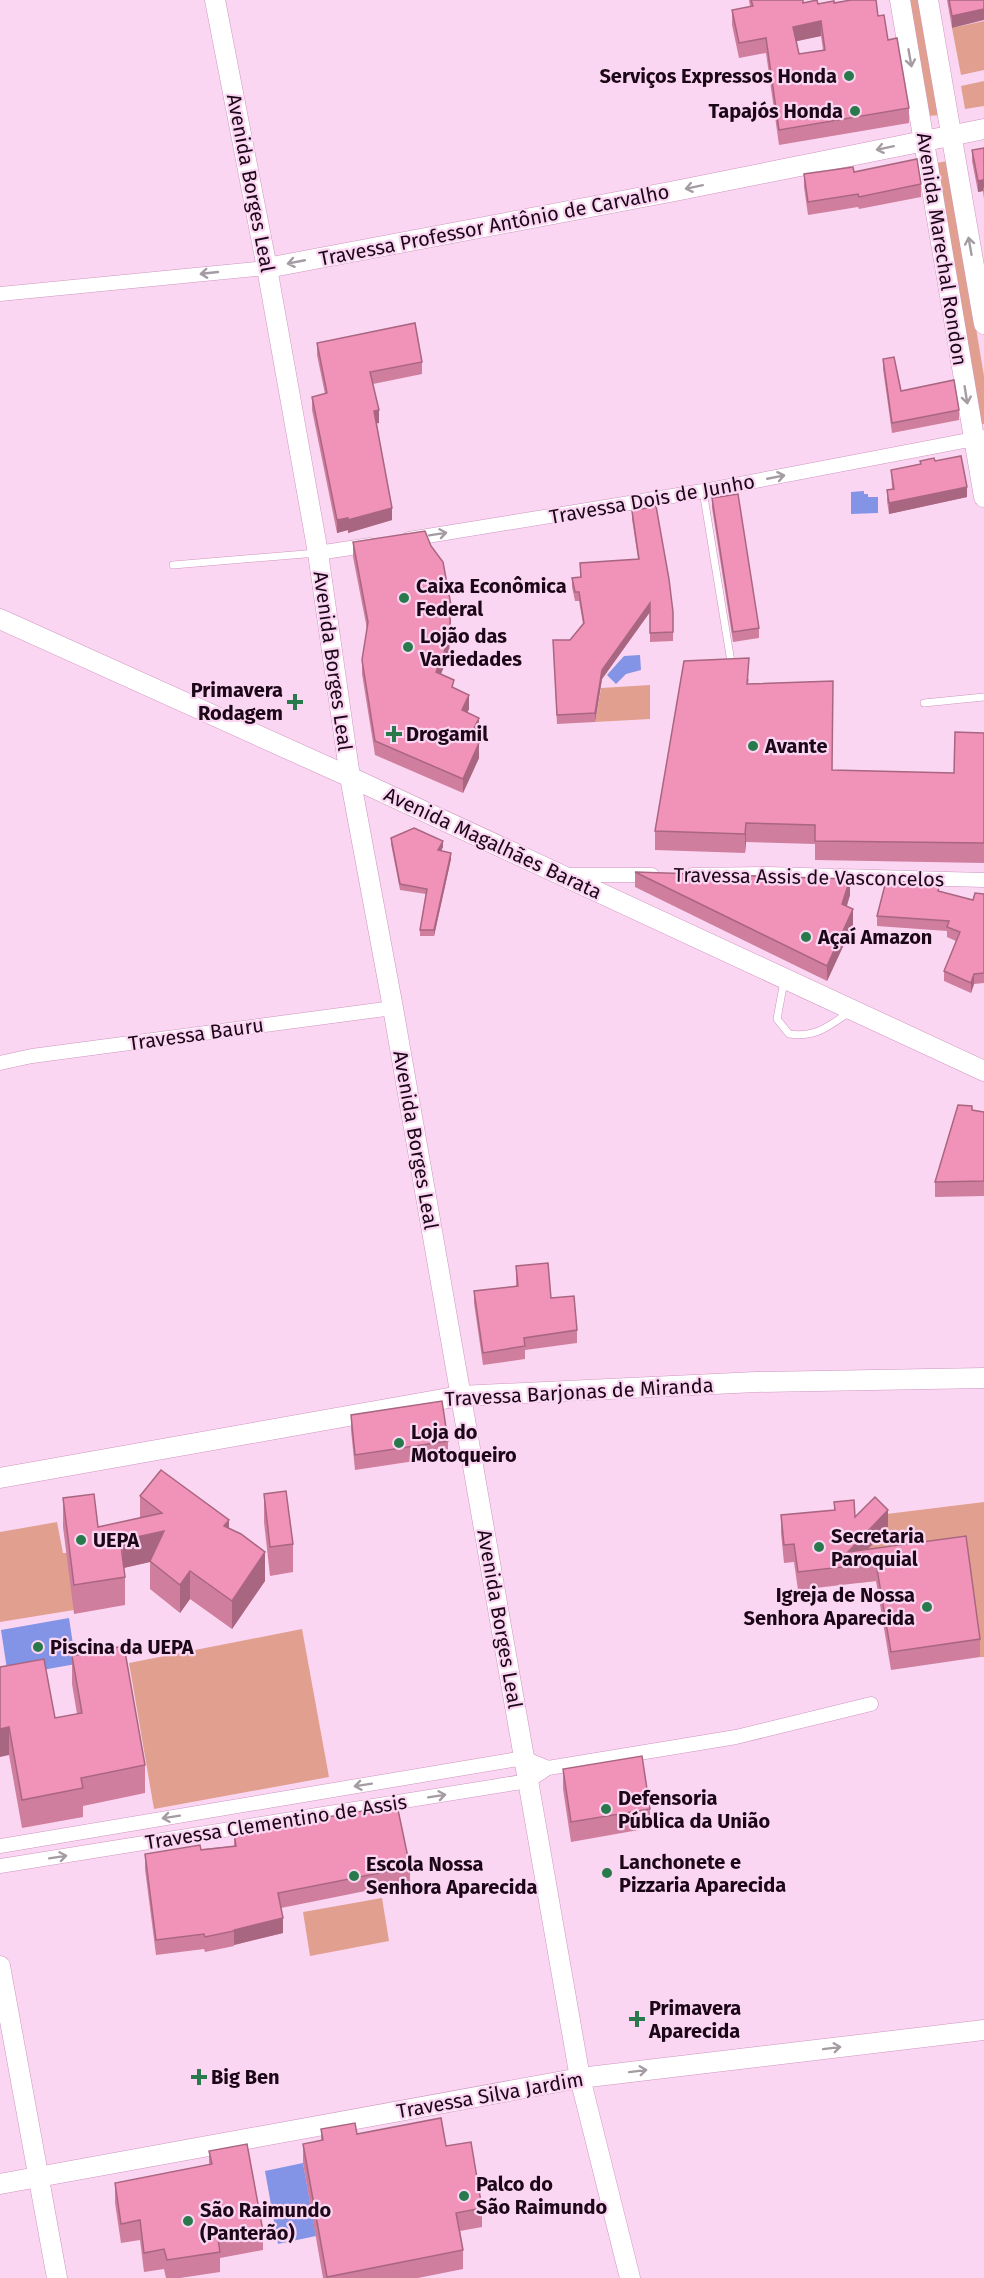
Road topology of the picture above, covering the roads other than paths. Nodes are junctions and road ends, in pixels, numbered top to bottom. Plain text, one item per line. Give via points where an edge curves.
1 (216, 0) edge
2 (900, 0) edge
3 (928, 0) edge
4 (984, 129) edge
5 (951, 135) junction
6 (925, 140) junction
7 (267, 268) junction
8 (0, 294) edge
9 (984, 324) edge
10 (979, 438) edge
11 (704, 492) junction
12 (984, 497) edge
13 (318, 553) junction
14 (173, 565) dead end
15 (0, 619) edge
16 (731, 663) edge
17 (984, 698) edge
18 (924, 703) dead end
19 (350, 777) junction
20 (562, 875) junction
21 (984, 880) edge
22 (784, 978) junction
23 (393, 1008) junction
24 (852, 1010) junction
25 (0, 1064) edge
26 (984, 1071) edge
27 (984, 1378) edge
28 (460, 1396) junction
29 (0, 1478) edge
30 (871, 1704) dead end
31 (524, 1758) junction
32 (548, 1768) junction
33 (528, 1781) junction
34 (0, 1846) edge
35 (0, 1866) edge
36 (0, 1966) edge
37 (984, 2030) edge
38 (580, 2078) junction
39 (39, 2178) junction
40 (0, 2184) edge
41 (57, 2278) edge
42 (630, 2278) edge

1 - 7 main road, Avenida Borges Leal
2 -> 6 main road, Avenida Marechal Rondon
3 - 5 main road, Avenida Marechal Rondon
4 - 5 main road, Travessa Professor Antônio de Carvalho
5 - 6 main road, Travessa Professor Antônio de Carvalho
9 -> 5 main road, Avenida Marechal Rondon
6 -> 7 main road, Travessa Professor Antônio de Carvalho
6 -> 10 main road, Avenida Marechal Rondon
7 -> 8 street, Travessa Professor Antônio de Carvalho
7 - 13 main road, Avenida Borges Leal
11 -> 10 street, Travessa Dois de Junho
10 - 12 main road, Avenida Marechal Rondon
13 -> 11 street, Travessa Dois de Junho
11 - 16 lane
13 - 14 lane
13 - 19 main road, Avenida Borges Leal
15 - 19 main road, Avenida Magalhães Barata
17 - 18 lane
19 - 20 main road, Avenida Magalhães Barata
19 - 23 main road, Avenida Borges Leal
20 - 21 street, Travessa Assis de Vasconcelos via 767,874
20 - 22 main road, Avenida Magalhães Barata
22 - 24 main road, Avenida Magalhães Barata
22 - 24 lane via 777,1019 789,1034 805,1036 826,1028
23 - 25 street, Travessa Bauru via 43,1054
23 - 28 main road, Avenida Borges Leal
24 - 26 main road, Avenida Magalhães Barata
27 - 28 main road, Travessa Barjonas de Miranda via 756,1382
28 - 29 main road, Travessa Barjonas de Miranda
28 - 31 main road, Avenida Borges Leal
30 - 32 street, Travessa Clementino de Assis via 736,1737
31 - 32 street
31 - 33 main road, Avenida Borges Leal
31 -> 34 street, Travessa Clementino de Assis
32 - 33 street, Travessa Clementino de Assis
35 -> 33 street, Travessa Clementino de Assis
33 - 38 main road, Avenida Borges Leal
36 - 39 main road
38 -> 37 main road, Travessa Silva Jardim
38 - 39 main road, Travessa Silva Jardim
38 - 42 main road, Avenida Borges Leal
39 - 40 main road, Travessa Silva Jardim
39 - 41 main road

